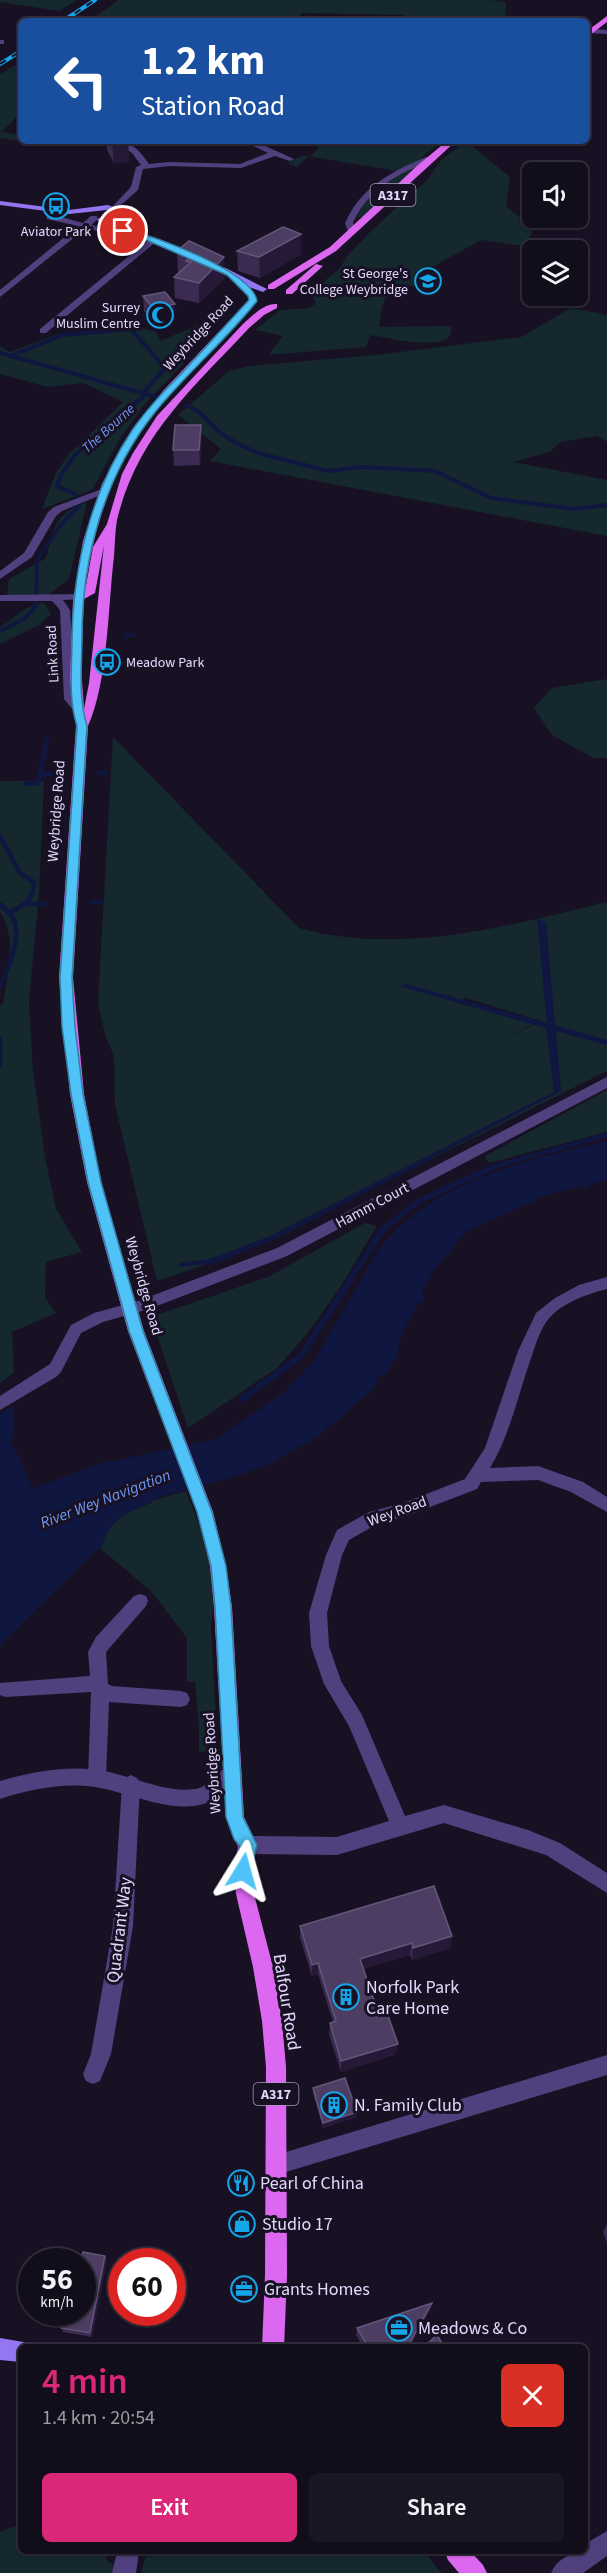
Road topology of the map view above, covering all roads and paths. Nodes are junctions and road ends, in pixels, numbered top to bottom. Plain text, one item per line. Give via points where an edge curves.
1 (607, 18) edge
2 (590, 32) edge
3 (607, 32) edge
4 (590, 33) edge
5 (125, 144) edge
6 (254, 144) edge
7 (448, 144) edge
8 (275, 153) junction
9 (290, 159) dead end
10 (429, 159) junction
11 (146, 166) junction
12 (132, 192) junction
13 (0, 203) edge
14 (99, 206) junction
15 (51, 211) junction
16 (115, 211) junction
17 (92, 215) junction
18 (86, 225) junction
19 (127, 229) junction
20 (352, 232) junction
21 (152, 239) junction
22 (332, 249) junction
23 (239, 280) junction
24 (267, 288) junction
25 (289, 292) junction
26 (0, 294) edge
27 (253, 298) junction
28 (274, 306) junction
29 (43, 331) dead end
30 (103, 492) junction
31 (112, 521) junction
32 (0, 576) edge
33 (79, 597) junction
34 (0, 598) edge
35 (56, 598) junction
36 (76, 708) junction
37 (82, 726) junction
38 (607, 1082) edge
39 (607, 1283) edge
40 (129, 1309) junction
41 (4, 1402) edge
42 (477, 1475) junction
43 (607, 1505) edge
44 (140, 1601) dead end
45 (5, 1689) dead end
46 (99, 1690) junction
47 (181, 1699) dead end
48 (232, 1772) junction
49 (97, 1778) junction
50 (131, 1784) junction
51 (0, 1790) edge
52 (400, 1826) junction
53 (248, 1845) junction
54 (607, 1884) edge
55 (607, 2065) edge
56 (93, 2074) dead end
57 (276, 2164) junction
58 (273, 2344) edge
59 (0, 2349) edge
60 (18, 2351) edge
61 (607, 2542) edge
62 (128, 2554) edge
63 (458, 2554) edge
64 (124, 2573) edge
65 (475, 2573) edge
66 (563, 2573) edge

1 - 2 main road
3 - 4 street
5 - 11 street via 140,155
6 - 8 street
7 - 10 main road, A317
8 - 9 street
8 - 11 street via 241,166
10 - 20 main road, A317
10 - 20 street via 398,171 361,200 349,222
11 - 12 street via 140,167
12 - 14 street
12 - 16 street
13 - 15 main road
14 - 16 main road
14 - 17 main road
15 - 17 main road
15 - 18 street via 50,217
16 - 17 main road via 112,216
16 - 19 main road
17 - 18 street
17 - 19 main road
18 - 19 street via 116,233
18 - 26 street
19 - 21 main road
20 - 22 main road, A317
21 - 23 main road
21 - 29 street
22 - 24 main road, A317
22 - 25 main road, A317
23 - 24 main road
23 - 27 main road
24 - 25 main road
24 - 27 main road, Weybridge Road
25 - 28 main road via 292,299
27 - 28 main road
27 - 30 main road, Weybridge Road via 148,415
28 - 31 main road, Weybridge Road via 246,326 160,418 128,474
30 - 32 street via 52,514 28,555
30 - 33 main road, Weybridge Road
31 - 33 main road via 98,547 90,593
31 - 37 main road, Weybridge Road via 95,683 90,711
33 - 35 street
33 - 36 main road, Weybridge Road
34 - 35 street
35 - 36 street, Link Road via 65,610 70,699
36 - 37 main road, Weybridge Road
37 - 40 main road, Weybridge Road via 66,978 69,1027 92,1172
38 - 40 street, Hamm Court via 282,1252
39 - 42 street, Wey Road via 576,1293 541,1317 492,1450
40 - 41 street, Hamm Court via 99,1317 76,1329 56,1368
40 - 48 main road, Weybridge Road via 214,1548 221,1586
42 - 43 street via 538,1473 577,1487
42 - 52 street, Wey Road via 471,1484 375,1517 343,1535 323,1588 318,1613 320,1646 333,1684 356,1721
44 - 46 street via 102,1641 97,1652
45 - 46 street via 93,1684
46 - 47 street
46 - 49 street
48 - 50 street via 206,1796 193,1799
48 - 53 main road, Weybridge Road via 235,1817
49 - 50 street
49 - 51 street via 52,1777
50 - 56 street, Quadrant Way via 123,1926 101,2054
52 - 53 street via 337,1846
52 - 54 street via 435,1815 456,1816 552,1849
53 - 57 main road, Balfour Road / A317 via 244,1894 263,1966 272,2021
55 - 57 street
57 - 58 main road, Balfour Road / A317
59 - 60 main road
61 - 66 street
62 - 64 street
63 - 65 main road

